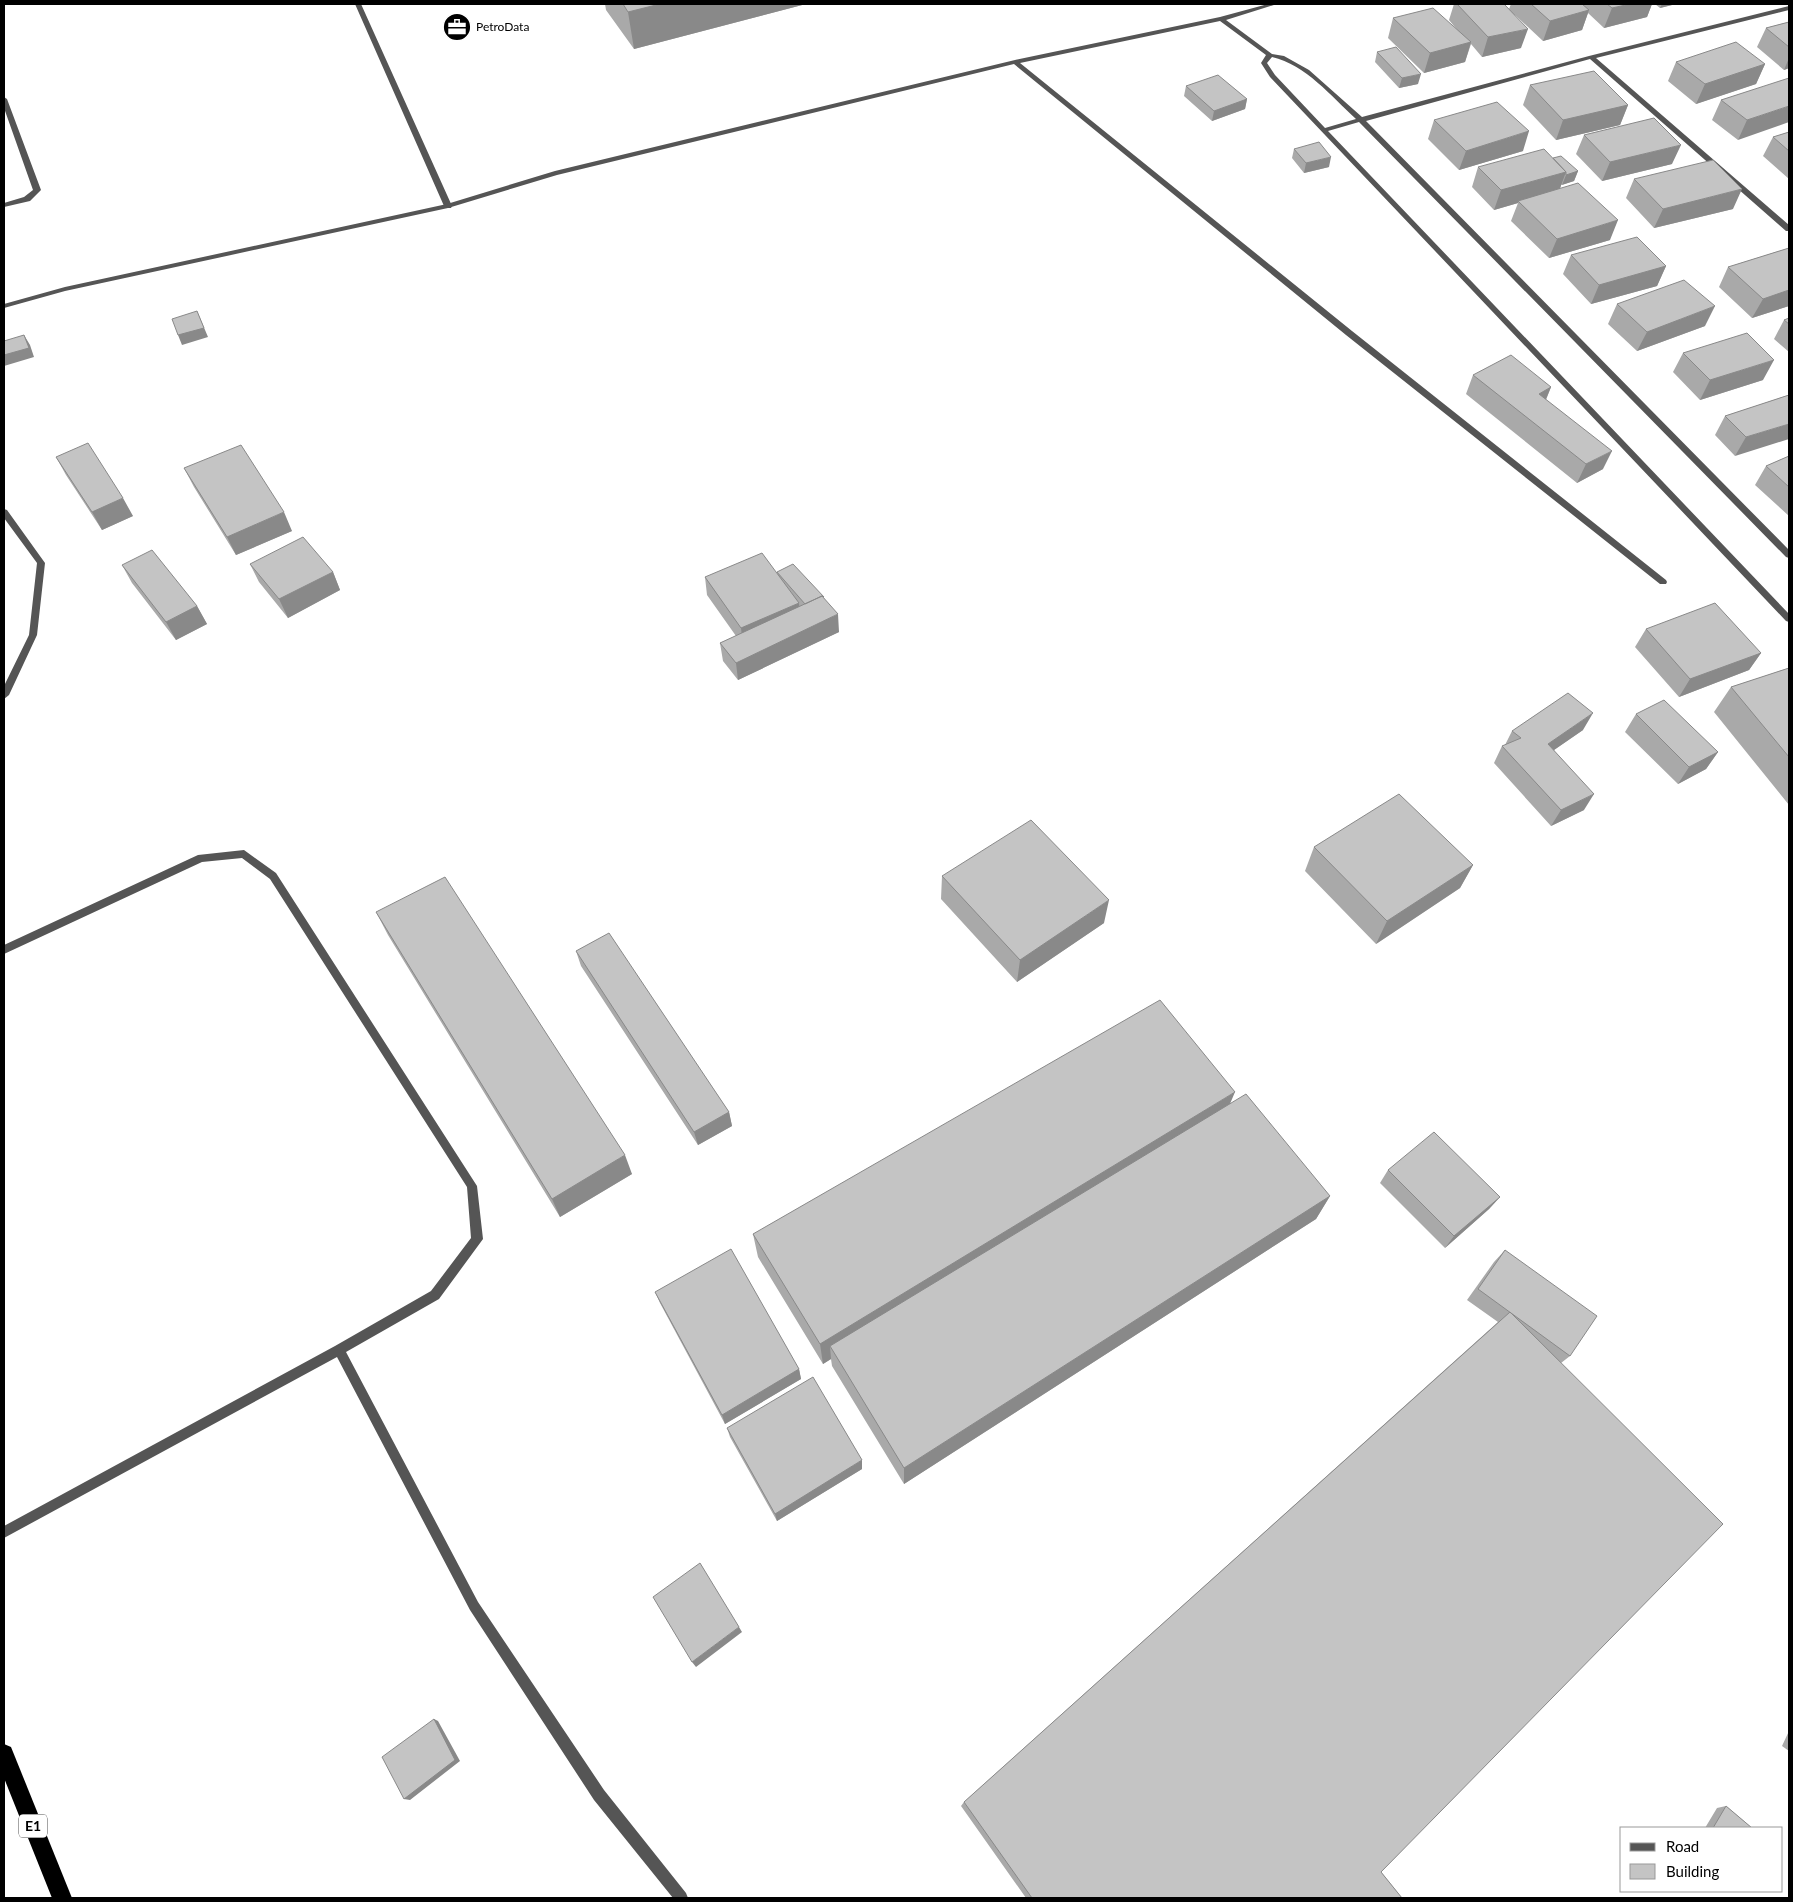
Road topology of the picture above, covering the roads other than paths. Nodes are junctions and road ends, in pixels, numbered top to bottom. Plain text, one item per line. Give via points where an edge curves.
1 (358, 4) edge
2 (1274, 4) edge
3 (1789, 8) edge
4 (1221, 19) junction
5 (1270, 55) junction
6 (1591, 57) junction
7 (1015, 62) junction
8 (4, 99) edge
9 (1360, 119) junction
10 (1324, 130) junction
11 (4, 205) edge
12 (448, 206) junction
13 (1789, 228) edge
14 (4, 306) edge
15 (4, 512) edge
16 (1789, 555) edge
17 (1663, 582) dead end
18 (1789, 619) edge
19 (4, 695) edge
20 (4, 950) edge
21 (339, 1350) junction
22 (4, 1532) edge
23 (4, 1754) edge
24 (62, 1898) edge
25 (681, 1898) edge

1 - 12 street
2 - 4 street
3 - 6 street
4 - 5 street
4 - 7 street
5 - 9 street via 1282,56 1299,64
5 - 10 street via 1264,63 1272,76
6 - 9 street
6 - 13 street
7 - 12 street via 555,173
7 - 17 street
8 - 11 street via 37,190 27,199
9 - 10 street
9 - 16 street
10 - 18 street
12 - 14 street via 64,289
15 - 19 street via 41,563 34,635
20 - 21 street via 201,858 244,854 273,876 472,1186 476,1239 435,1295
21 - 22 street
21 - 25 street via 474,1606 599,1795
23 - 24 highway, E1

